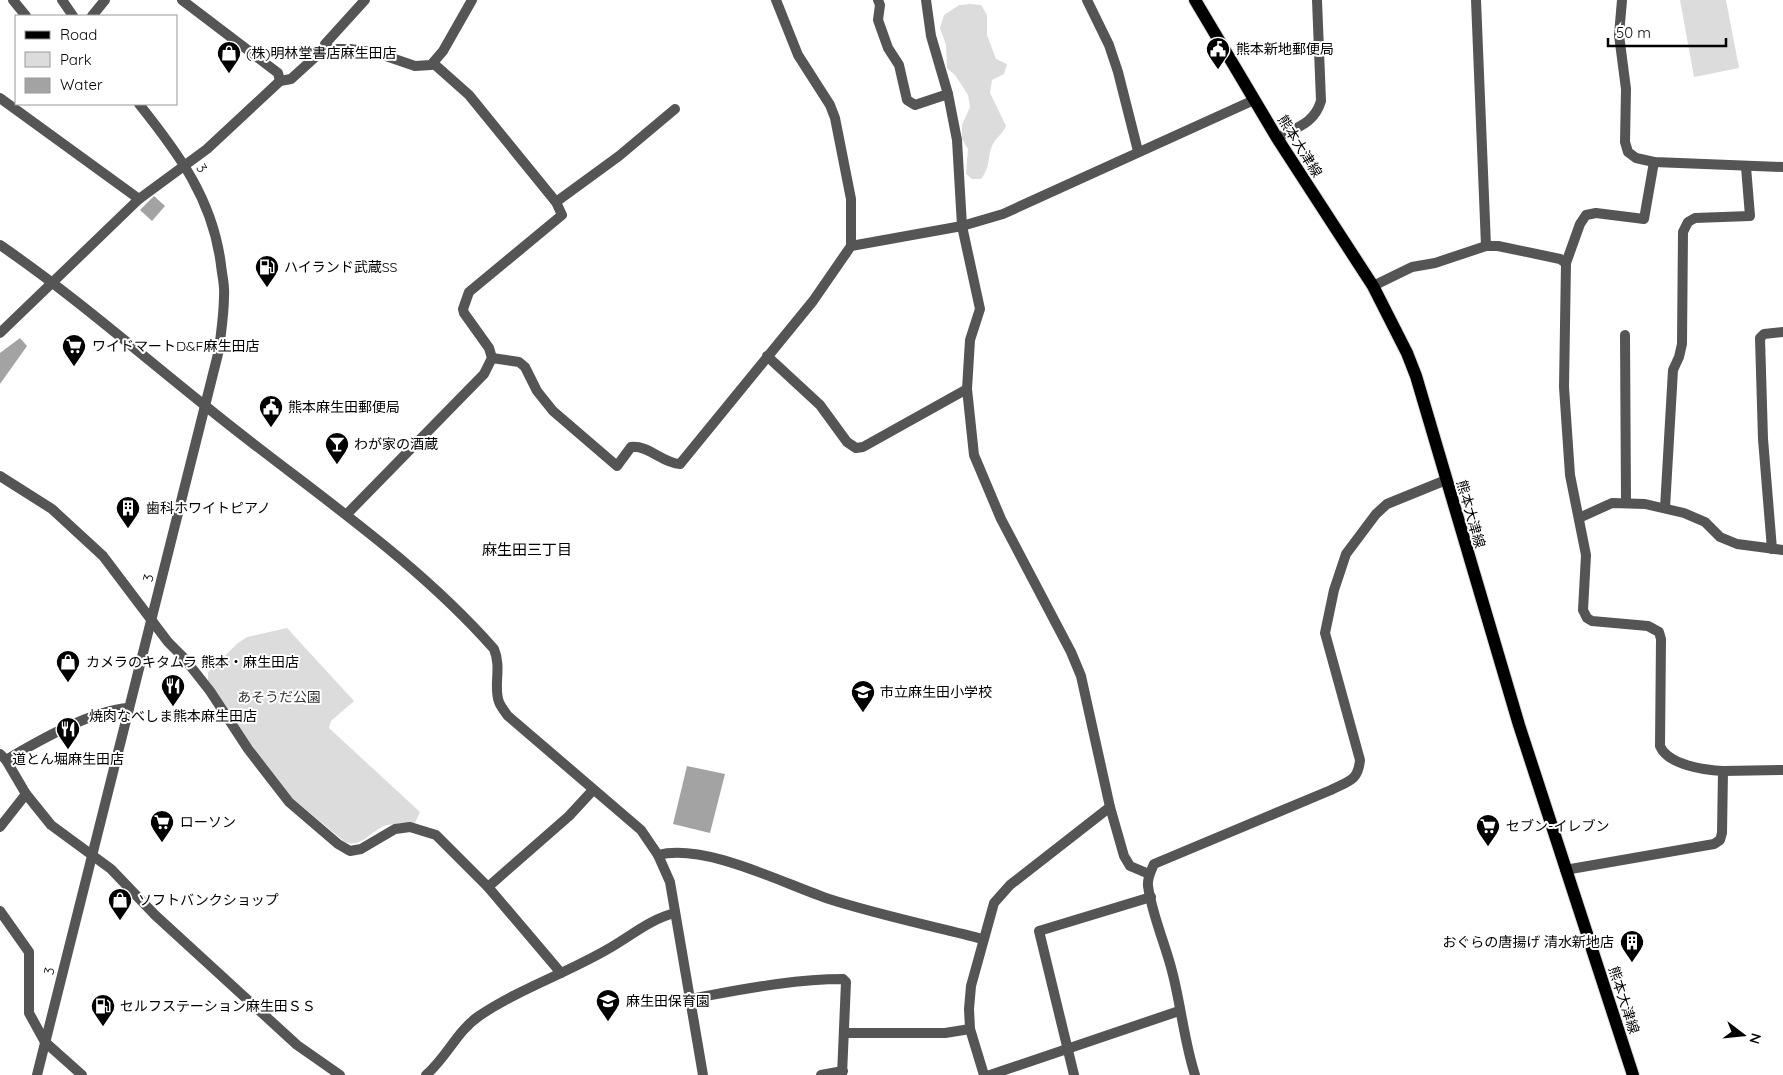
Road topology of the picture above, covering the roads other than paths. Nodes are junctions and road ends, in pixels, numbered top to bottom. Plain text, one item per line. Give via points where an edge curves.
1 (14, 0) edge
2 (62, 0) edge
3 (105, 0) edge
4 (182, 0) edge
5 (365, 0) edge
6 (472, 0) edge
7 (776, 0) edge
8 (878, 0) edge
9 (926, 0) edge
10 (1087, 0) edge
11 (1194, 0) edge
12 (1317, 0) edge
13 (1476, 0) edge
14 (1622, 0) edge
15 (25, 15) edge
16 (72, 15) edge
17 (93, 15) edge
18 (324, 49) junction
19 (433, 62) junction
20 (280, 81) junction
21 (948, 94) junction
22 (0, 98) edge
23 (1254, 100) junction
24 (140, 105) edge
25 (675, 109) dead end
26 (1277, 138) junction
27 (1138, 151) junction
28 (1654, 162) junction
29 (184, 165) junction
30 (1746, 167) junction
31 (1783, 167) edge
32 (139, 199) junction
33 (556, 202) junction
34 (962, 226) junction
35 (0, 245) edge
36 (851, 246) junction
37 (1486, 246) junction
38 (1566, 263) junction
39 (53, 281) junction
40 (1373, 286) junction
41 (1783, 332) edge
42 (0, 333) edge
43 (1626, 335) dead end
44 (767, 356) junction
45 (492, 358) junction
46 (967, 389) junction
47 (206, 407) junction
48 (0, 476) edge
49 (1446, 480) junction
50 (1626, 502) junction
51 (1665, 508) junction
52 (346, 514) junction
53 (1579, 518) junction
54 (1772, 549) junction
55 (1783, 550) edge
56 (151, 620) junction
57 (129, 708) junction
58 (3, 757) edge
59 (1783, 770) edge
60 (1723, 771) junction
61 (593, 790) junction
62 (26, 794) junction
63 (1110, 807) junction
64 (0, 827) edge
65 (92, 855) junction
66 (658, 855) junction
67 (1565, 870) junction
68 (1149, 874) junction
69 (488, 887) junction
70 (1151, 897) junction
71 (0, 911) edge
72 (675, 913) junction
73 (983, 939) junction
74 (561, 973) junction
75 (689, 999) junction
76 (1179, 1011) junction
77 (970, 1029) junction
78 (844, 1033) junction
79 (45, 1042) junction
80 (1067, 1049) junction
81 (842, 1073) edge
82 (37, 1075) edge
83 (82, 1075) edge
84 (340, 1075) edge
85 (426, 1075) edge
86 (703, 1075) edge
87 (821, 1075) edge
88 (984, 1075) edge
89 (990, 1075) edge
90 (1074, 1075) edge
91 (1195, 1075) edge
92 (1633, 1075) edge

1 - 15 street
2 - 16 street
3 - 17 street
4 - 20 street via 278,73
5 - 18 street
6 - 19 street via 443,52
7 - 36 street via 798,55 835,118 851,199
8 - 21 street via 878,20 888,48 899,65 907,100 915,105
9 - 21 street via 931,36
10 - 27 street via 1109,45
11 - 23 main road, 熊本大津線
12 - 26 street via 1321,102 1317,114
13 - 37 street
14 - 28 street via 1618,35 1626,89 1625,142 1628,152 1636,158
18 - 19 street via 377,53 415,66
18 - 20 street via 291,79
19 - 33 street via 469,95
20 - 29 street via 207,149
21 - 34 street via 957,140
22 - 32 street
23 - 26 main road, 熊本大津線
23 - 27 street
24 - 29 street, 3
25 - 33 street via 619,156
26 - 40 main road, 熊本大津線
27 - 34 street via 1003,214
28 - 30 street
28 - 38 street via 1644,218 1596,213 1586,215
29 - 32 street
29 - 47 street, 3 via 201,193 213,224 224,295 219,350
30 - 31 street
30 - 51 street via 1750,216 1695,218 1688,222 1683,232 1682,344 1673,370
32 - 39 street
33 - 45 street via 562,215 469,292 464,313 489,348
34 - 36 street
34 - 46 street via 980,309 970,340
35 - 39 street
36 - 44 street via 813,301
37 - 38 street via 1551,257
37 - 40 street via 1412,267
38 - 53 street via 1564,387 1570,474
39 - 42 street
39 - 47 street
40 - 49 main road, 熊本大津線 via 1416,376
41 - 54 street via 1764,334 1760,338 1763,439
43 - 50 street
44 - 45 street via 683,462 672,464 640,446 631,447 617,466 552,411 519,362
44 - 46 street via 820,405 847,442 856,448
45 - 52 street via 484,374
46 - 63 street via 974,455 1001,520 1071,652 1080,676
47 - 52 street
47 - 56 street, 3
48 - 56 street via 52,509 103,556
49 - 67 main road, 熊本大津線
49 - 68 street via 1386,504 1346,554 1334,590 1326,633 1360,760 1359,773 1354,779 1331,790 1154,864
50 - 51 street
50 - 53 street via 1604,506
51 - 54 street via 1705,522 1720,537 1737,544
52 - 61 street via 429,584 486,640 498,660 497,692 508,716
53 - 60 street via 1586,555 1584,615 1592,621 1648,626 1659,632 1662,752 1702,769
54 - 55 street
56 - 57 street, 3
56 - 69 street via 201,680 289,802 338,844 350,851 361,849 395,829 426,830
57 - 58 street via 113,709
57 - 65 street, 3
58 - 62 street
59 - 60 street
60 - 67 street via 1722,833 1714,844
61 - 66 street via 641,830
61 - 69 street via 569,816
62 - 64 street
62 - 65 street via 52,825
63 - 68 street via 1127,861 1130,866
63 - 73 street via 1010,885 994,903
65 - 79 street, 3
65 - 84 street via 111,869 156,915 297,1044
66 - 72 street via 670,882
66 - 73 street via 671,852 724,860 829,899
67 - 92 main road, 熊本大津線
68 - 70 street
69 - 74 street
70 - 76 street via 1172,972
70 - 80 street via 1039,931
71 - 79 street via 30,952 29,1013
72 - 74 street via 648,923 608,949
72 - 75 street
73 - 77 street via 971,986
74 - 85 street via 480,1016 460,1032
75 - 78 street via 768,985 843,979 846,982
75 - 86 street
76 - 80 street
76 - 91 street
77 - 78 street via 945,1033
77 - 88 street
78 - 81 street
79 - 82 street, 3
79 - 83 street
80 - 89 street
80 - 90 street
81 - 87 street

